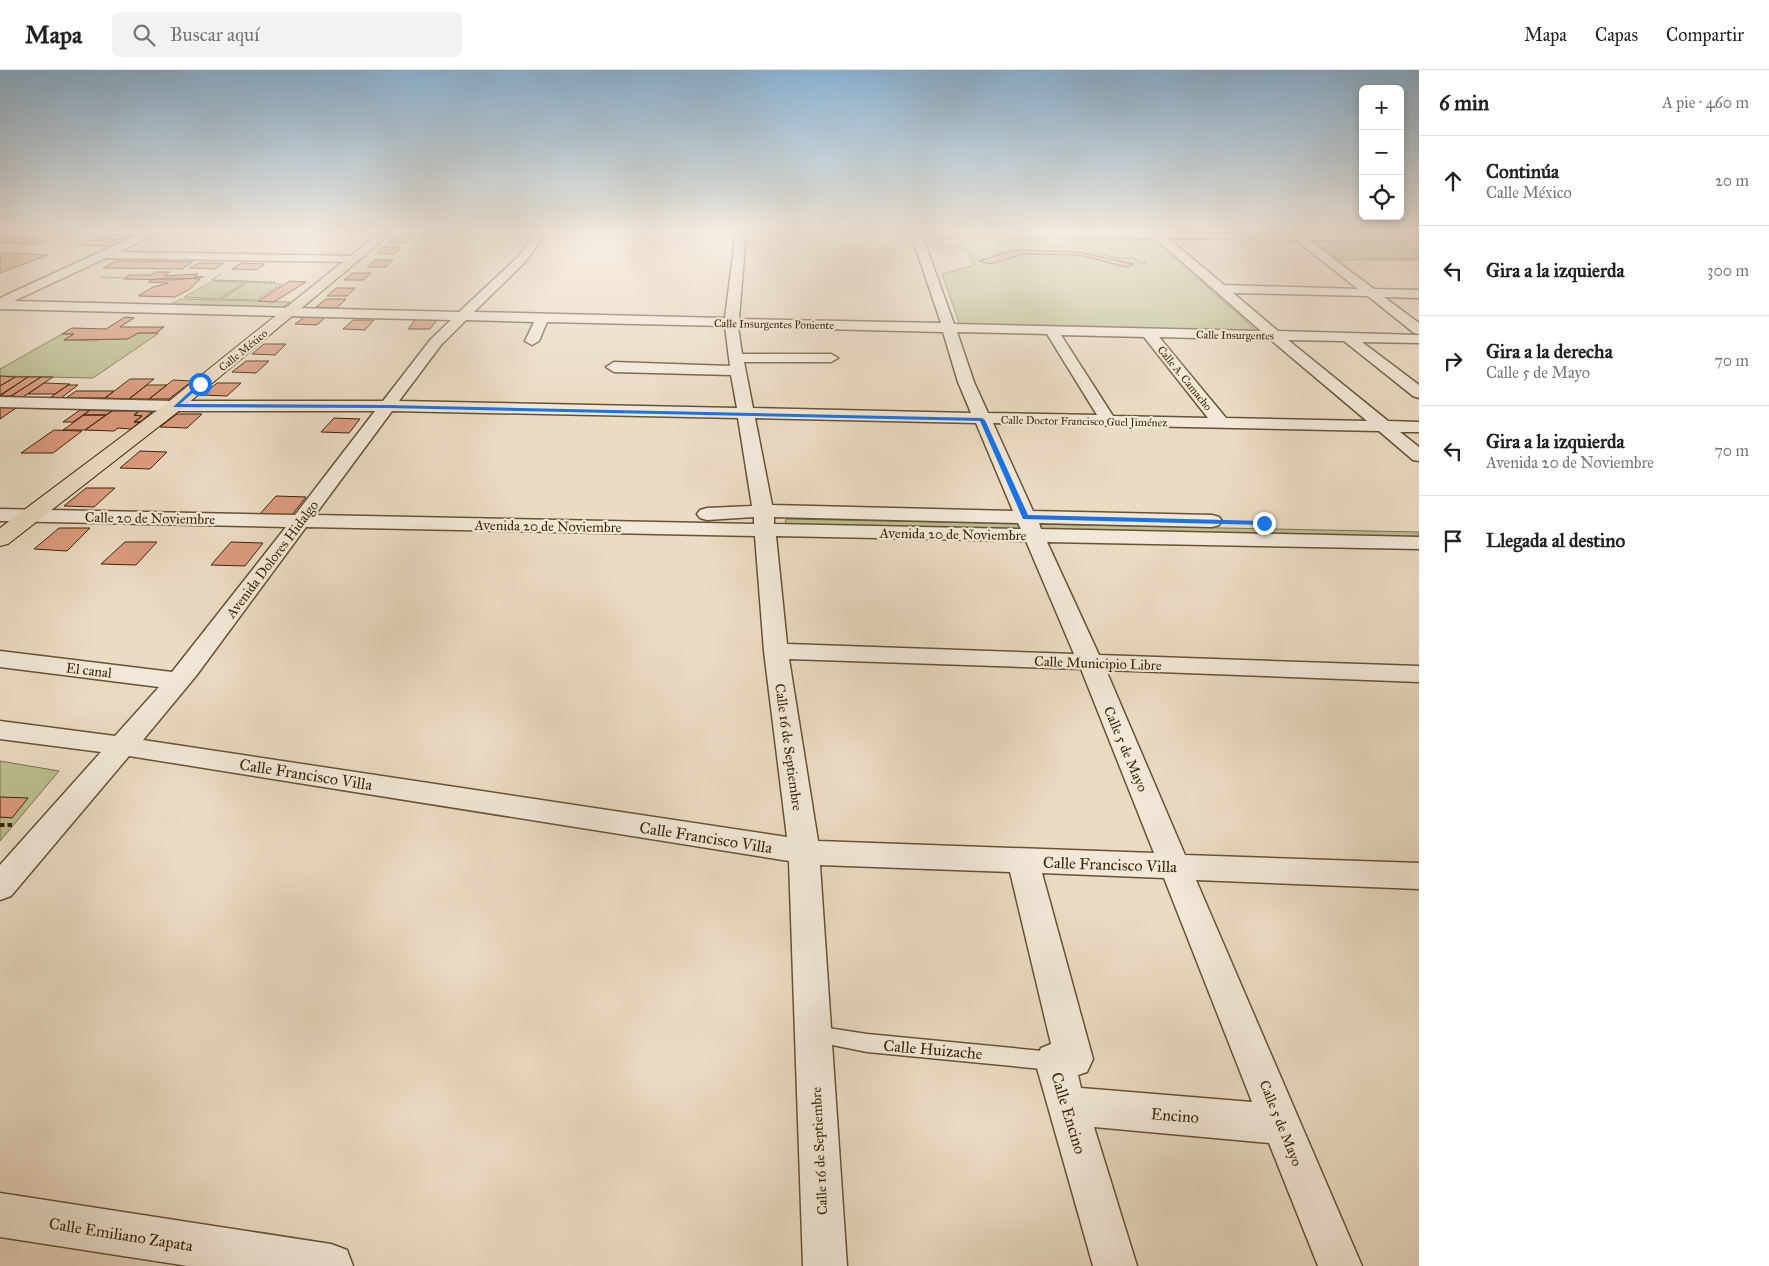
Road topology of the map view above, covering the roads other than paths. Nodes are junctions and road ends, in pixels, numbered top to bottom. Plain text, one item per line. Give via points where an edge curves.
1 (36, 287) edge
2 (320, 287) edge
3 (493, 287) edge
4 (736, 287) edge
5 (934, 287) edge
6 (1217, 287) edge
7 (1363, 287) edge
8 (1219, 289) junction
9 (1371, 293) junction
10 (1419, 294) edge
11 (0, 304) edge
12 (290, 312) junction
13 (462, 316) junction
14 (542, 318) junction
15 (732, 323) junction
16 (948, 328) junction
17 (1051, 330) junction
18 (1419, 330) edge
19 (1148, 333) junction
20 (1274, 336) junction
21 (1348, 338) junction
22 (1419, 339) edge
23 (532, 341) dead end
24 (831, 358) dead end
25 (737, 365) junction
26 (614, 367) dead end
27 (1419, 393) edge
28 (0, 402) edge
29 (174, 406) junction
30 (388, 406) junction
31 (746, 414) junction
32 (982, 420) junction
33 (1109, 422) junction
34 (1222, 424) junction
35 (1384, 427) junction
36 (1419, 428) edge
37 (1419, 456) edge
38 (0, 514) edge
39 (30, 516) junction
40 (301, 521) junction
41 (764, 521) junction
42 (1264, 523) junction
43 (459, 524) joint
44 (1030, 526) junction
45 (1419, 526) edge
46 (0, 539) edge
47 (1279, 540) junction
48 (1419, 543) edge
49 (776, 651) junction
50 (0, 659) edge
51 (1090, 662) junction
52 (1419, 674) edge
53 (178, 681) junction
54 (0, 730) edge
55 (122, 746) junction
56 (804, 852) junction
57 (1023, 860) junction
58 (1175, 866) junction
59 (1419, 876) edge
60 (0, 886) edge
61 (812, 1034) junction
62 (1054, 1061) junction
63 (1068, 1106) junction
64 (1282, 1124) junction
65 (0, 1215) edge
66 (307, 1264) edge
67 (825, 1266) edge
68 (1115, 1266) edge
69 (1340, 1266) edge

1 - 11 street
2 - 12 main road, Calle México
3 - 13 street, Avenida Dolores Hidalgo
4 - 15 street, Calle 16 de Septiembre
5 - 16 street, Calle 5 de Mayo
6 - 8 street
7 - 9 street
8 - 9 street
8 - 20 street
9 - 10 street
9 - 18 street
11 - 12 street, Calle Insurgentes Poniente
12 - 13 street, Calle Insurgentes Poniente
12 - 29 main road, Calle México
13 - 14 street, Calle Insurgentes Poniente
13 - 30 street, Avenida Dolores Hidalgo via 436,342
14 - 15 street, Calle Insurgentes Poniente
14 - 23 street
15 - 16 street, Calle Insurgentes Poniente
15 - 25 street, Calle 16 de Septiembre
16 - 17 street, Calle Insurgentes Poniente
16 - 32 street, Calle 5 de Mayo
17 - 19 street, Calle Insurgentes
17 - 33 street
19 - 20 street, Calle Insurgentes
19 - 34 street, Calle A. Camacho
20 - 21 street, Calle Insurgentes
20 - 35 street
21 - 22 street, Calle Insurgentes
21 - 27 street
24 - 25 street
25 - 26 street
25 - 31 street, Calle 16 de Septiembre
28 - 29 street, Calle Doctor Francisco Guel Jiménez
29 - 30 street, Calle Doctor Francisco Guel Jiménez
29 - 39 main road, Calle México
30 - 31 street, Calle Doctor Francisco Guel Jiménez
30 - 40 street, Avenida Dolores Hidalgo
31 - 32 street, Calle Doctor Francisco Guel Jiménez
31 - 41 street, Calle 16 de Septiembre
32 - 33 street, Calle Doctor Francisco Guel Jiménez
32 - 44 street, Calle 5 de Mayo
33 - 34 street, Calle Doctor Francisco Guel Jiménez
34 - 35 street, Calle Doctor Francisco Guel Jiménez
35 - 36 street, Calle Doctor Francisco Guel Jiménez
35 - 37 street
38 - 39 street, Calle 20 de Noviembre
39 - 40 street, Calle 20 de Noviembre
39 - 46 main road, Calle México
40 - 43 street, Calle 20 de Noviembre
40 - 53 street, Avenida Dolores Hidalgo
41 - 43 street, Avenida 20 de Noviembre
41 - 44 street, Avenida 20 de Noviembre
41 - 49 street, Calle 16 de Septiembre
42 - 44 street, Avenida 20 de Noviembre
42 - 45 street, Avenida 20 de Noviembre
42 - 47 street
44 - 47 street, Avenida 20 de Noviembre
44 - 51 street, Calle 5 de Mayo
47 - 48 street, Avenida 20 de Noviembre
49 - 51 street, Calle Municipio Libre
49 - 56 street, Calle 16 de Septiembre
50 - 53 street, El canal
51 - 52 street, Calle Municipio Libre
51 - 58 street, Calle 5 de Mayo
53 - 55 street, Avenida Dolores Hidalgo
54 - 55 street, Calle Francisco Villa
55 - 56 street, Calle Francisco Villa
55 - 60 street, Avenida Dolores Hidalgo
56 - 57 street, Calle Francisco Villa
56 - 61 street, Calle 16 de Septiembre
57 - 58 street, Calle Francisco Villa
57 - 62 street, Calle Encino via 1074,1059
58 - 59 street, Calle Francisco Villa
58 - 64 street, Calle 5 de Mayo
61 - 62 lane, Calle Huizache via 866,1043
61 - 67 street, Calle 16 de Septiembre
62 - 63 street, Calle Encino
63 - 64 street, Encino
63 - 68 street, Calle Encino
64 - 69 street, Calle 5 de Mayo
65 - 66 street, Calle Emiliano Zapata

